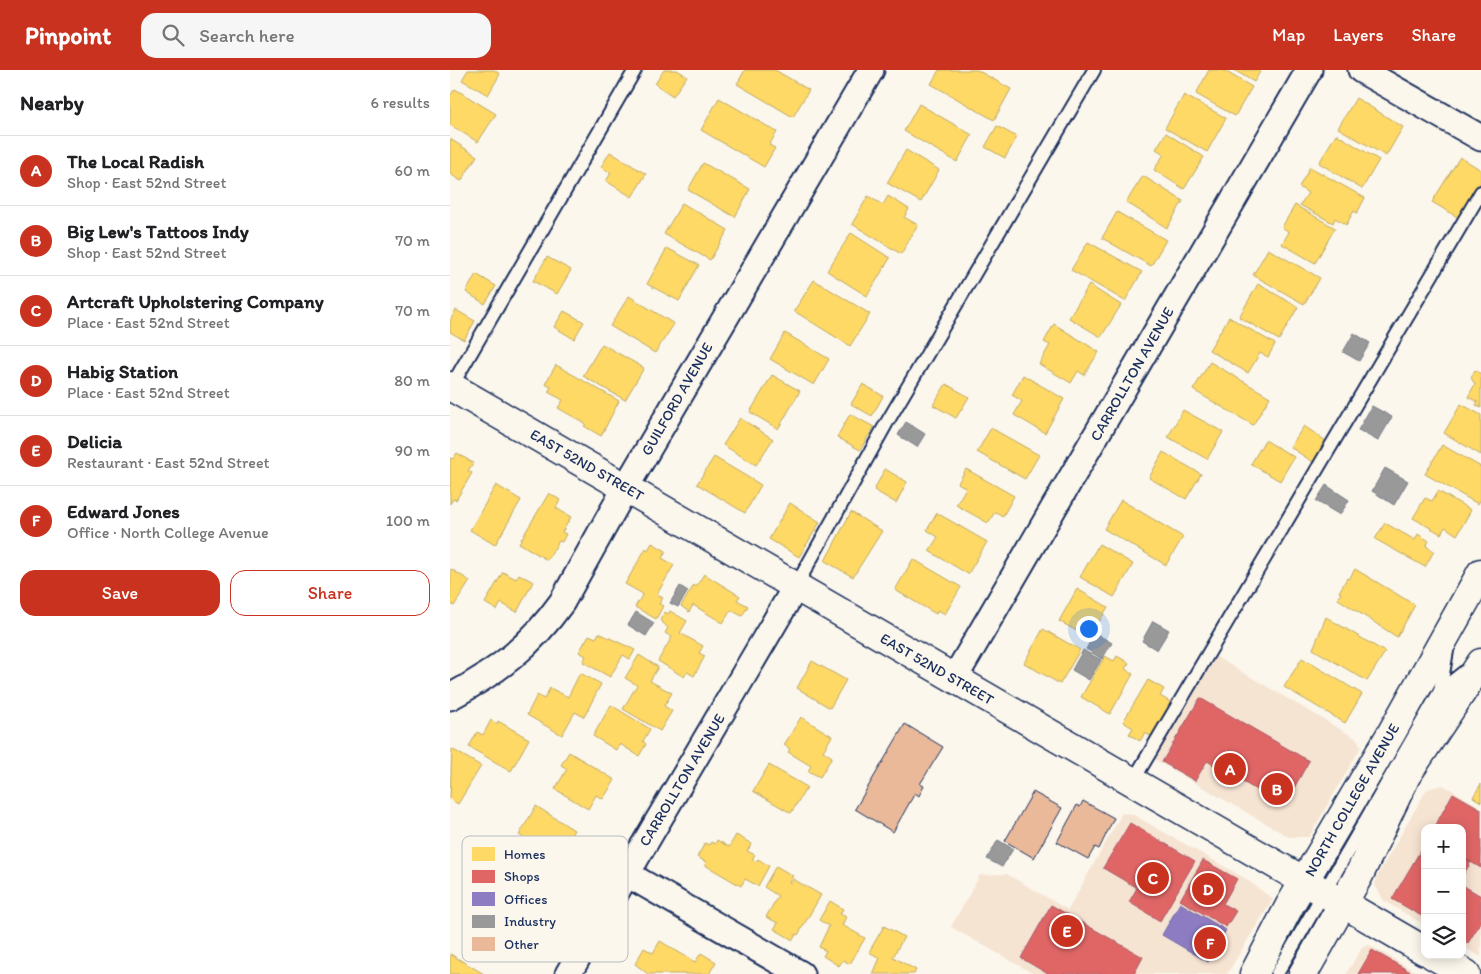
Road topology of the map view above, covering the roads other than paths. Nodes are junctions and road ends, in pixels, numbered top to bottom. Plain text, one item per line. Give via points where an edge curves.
1 (635, 70) edge
2 (871, 70) edge
3 (1094, 70) edge
4 (1309, 70) edge
5 (1360, 70) edge
6 (1481, 138) edge
7 (1481, 192) edge
8 (451, 386) edge
9 (626, 487) junction
10 (1481, 573) edge
11 (796, 586) junction
12 (1451, 626) junction
13 (1481, 657) edge
14 (1481, 664) edge
15 (954, 678) junction
16 (1440, 692) junction
17 (450, 696) edge
18 (1132, 781) junction
19 (628, 872) edge
20 (628, 875) edge
21 (1324, 893) junction
22 (1421, 949) edge
23 (1440, 959) edge
24 (575, 962) edge
25 (568, 974) edge
26 (801, 974) edge
27 (1254, 974) edge
28 (1277, 974) edge
29 (1304, 974) edge
30 (1466, 974) edge

1 - 8 lane
2 - 9 street, GUILFORD AVENUE
3 - 11 lane via 886,424
4 - 15 street, CARROLLTON AVENUE
5 - 6 street
7 - 18 lane
8 - 9 street, EAST 52ND STREET
9 - 11 street, EAST 52ND STREET
9 - 17 street, GUILFORD AVENUE via 567,593 541,630 505,664
10 - 12 street, NORTH COLLEGE AVENUE
11 - 15 street, EAST 52ND STREET
11 - 19 street, CARROLLTON AVENUE
12 - 16 lane, NORTH COLLEGE AVENUE
12 - 21 street, NORTH COLLEGE AVENUE
13 - 16 lane, NORTH COLLEGE AVENUE
14 - 21 street, NORTH COLLEGE AVENUE
15 - 18 street, EAST 52ND STREET
16 - 21 lane, NORTH COLLEGE AVENUE
18 - 21 street, EAST 52ND STREET
20 - 26 street
21 - 22 street, EAST 52ND STREET
21 - 27 street, NORTH COLLEGE AVENUE
21 - 28 lane, NORTH COLLEGE AVENUE
21 - 29 street, NORTH COLLEGE AVENUE
23 - 30 street
24 - 25 street, CARROLLTON AVENUE

